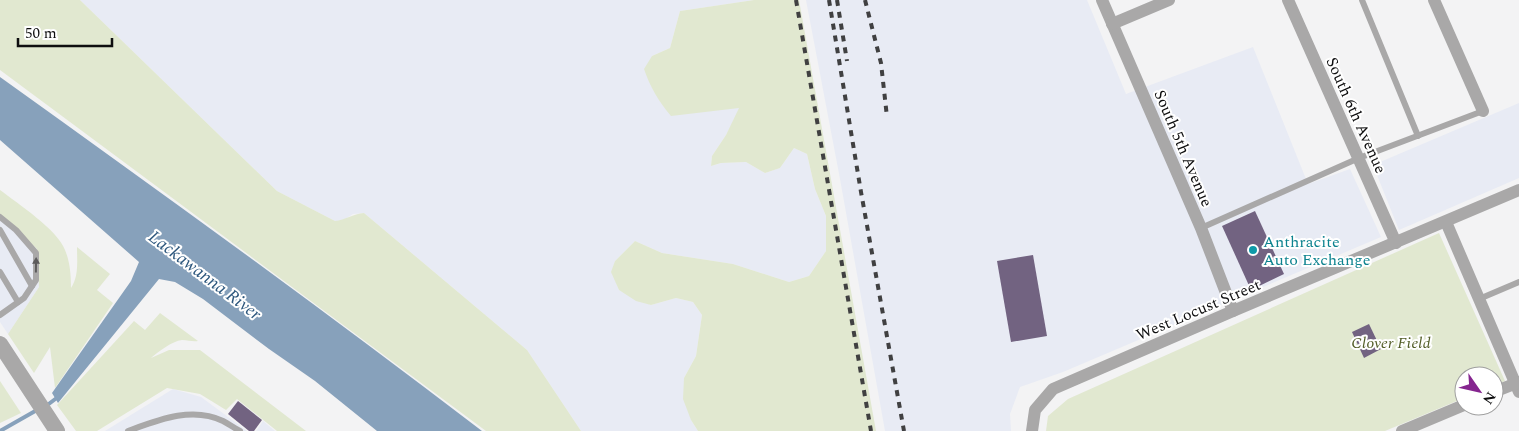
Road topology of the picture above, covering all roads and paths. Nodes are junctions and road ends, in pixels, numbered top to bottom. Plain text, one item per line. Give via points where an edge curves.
1 (1102, 0) edge
2 (1169, 0) edge
3 (1288, 0) edge
4 (1362, 0) edge
5 (1434, 0) edge
6 (1112, 24) junction
7 (1483, 111) joint
8 (1418, 136) junction
9 (1359, 158) junction
10 (1519, 190) edge
11 (0, 217) edge
12 (1446, 222) junction
13 (1201, 228) junction
14 (0, 230) edge
15 (1396, 243) junction
16 (0, 272) edge
17 (1519, 282) edge
18 (32, 286) junction
19 (1479, 299) junction
20 (18, 302) junction
21 (1233, 311) junction
22 (0, 315) edge
23 (0, 344) edge
24 (1518, 386) edge
25 (1504, 390) edge
26 (1454, 409) edge
27 (57, 431) edge
28 (128, 431) edge
29 (240, 431) edge
30 (1032, 431) edge
31 (1402, 431) edge

1 - 6 street, South 5th Avenue
2 - 6 street
3 - 9 street, South 6th Avenue
4 - 8 lane
5 - 7 street
6 - 13 street, South 5th Avenue
7 - 8 lane
8 - 9 lane
9 - 13 lane
9 - 15 street, South 6th Avenue
10 - 12 street, West Locust Street
18 -> 11 lane via 36,280 36,253
12 - 15 street, West Locust Street
12 - 19 street
13 - 21 street, South 5th Avenue
14 - 18 lane
15 - 21 street, West Locust Street
16 - 20 lane
17 - 19 lane
18 - 20 lane
19 - 24 street
20 - 22 lane
21 - 30 street, West Locust Street via 1053,389 1036,410
23 - 27 street
24 - 25 street
26 - 31 street
28 - 29 lane via 177,415 199,415 221,420

